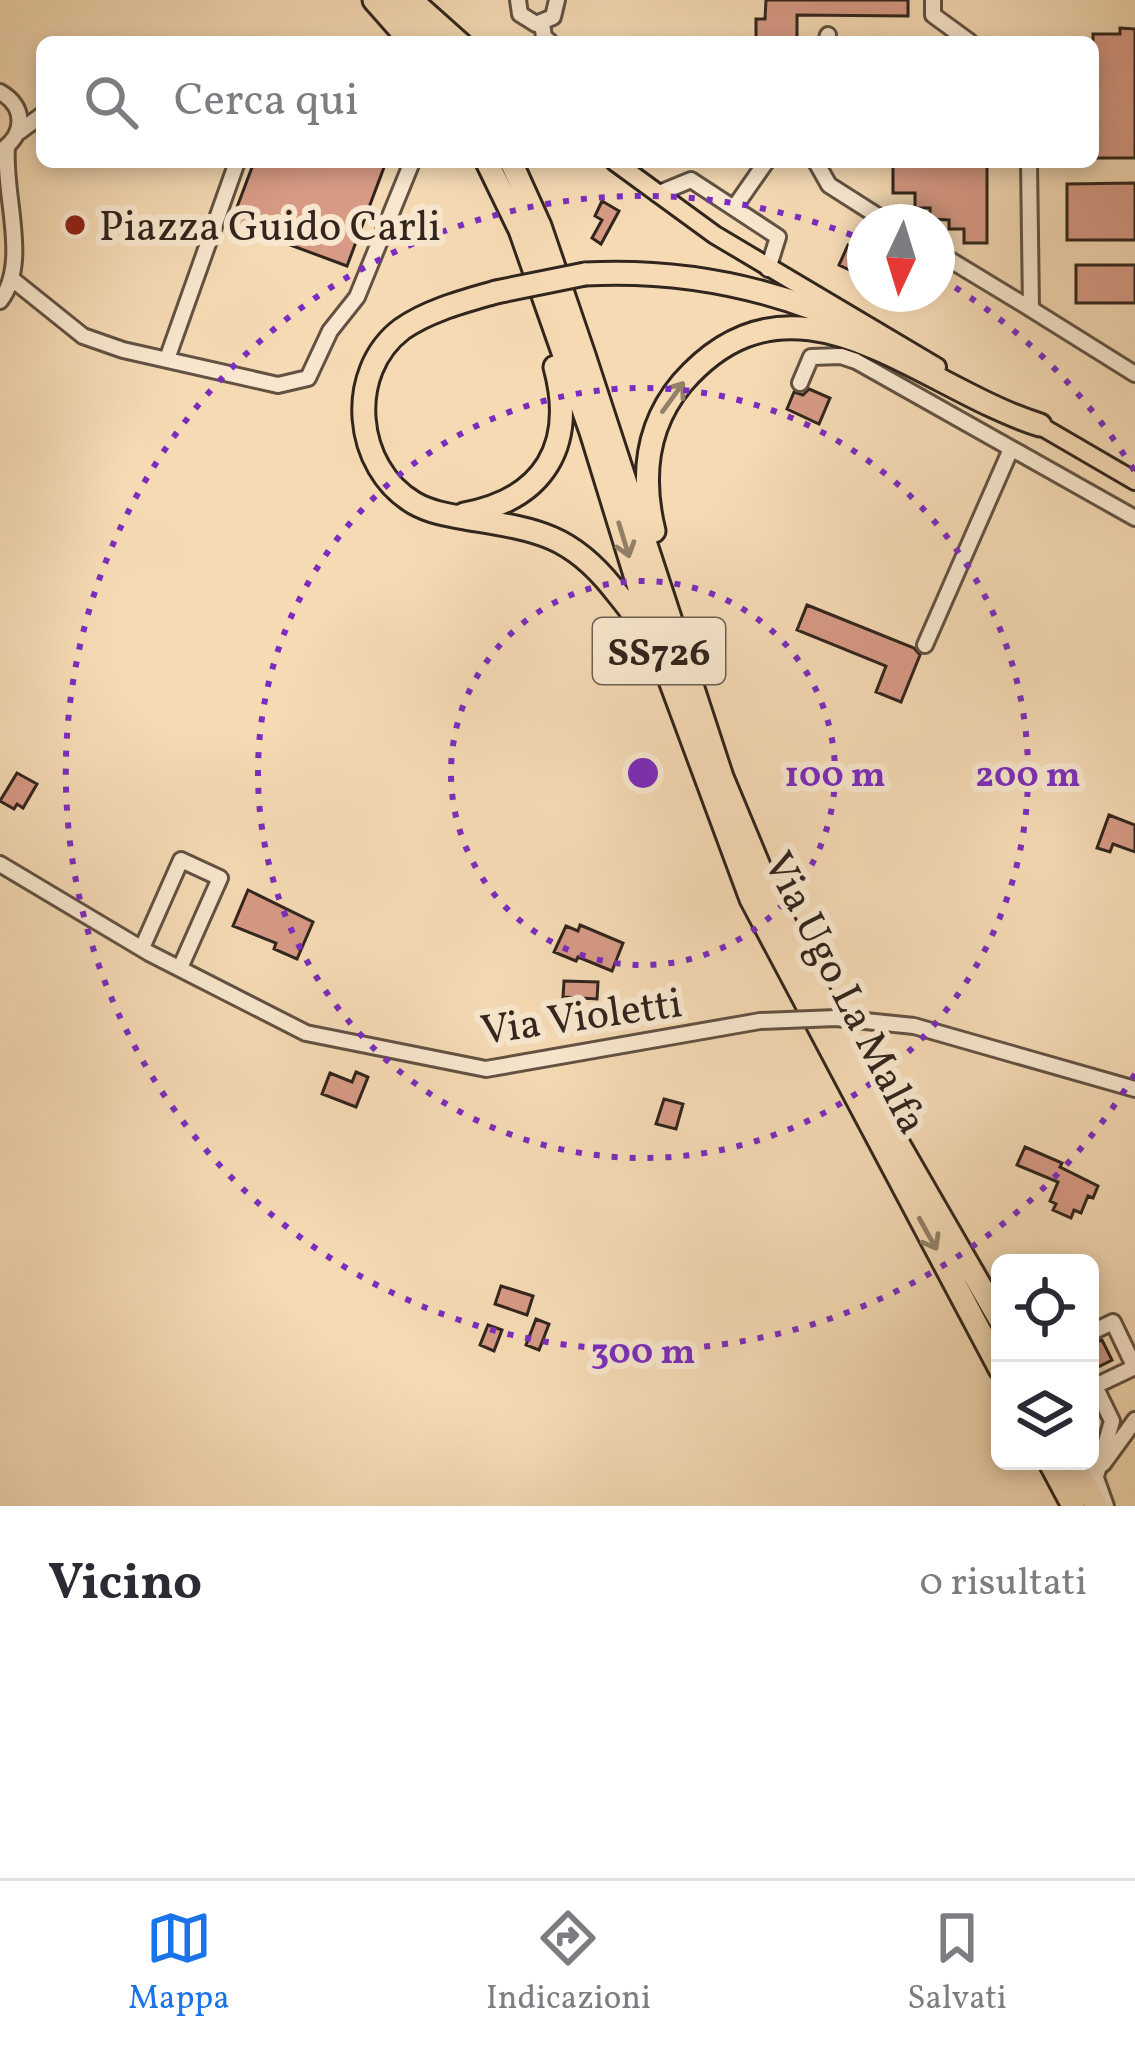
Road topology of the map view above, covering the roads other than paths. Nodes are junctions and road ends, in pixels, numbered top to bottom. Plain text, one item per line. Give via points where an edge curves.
1 (374, 0) edge
2 (398, 0) edge
3 (415, 0) edge
4 (518, 0) edge
5 (557, 0) edge
6 (933, 0) edge
7 (542, 23) junction
8 (406, 36) edge
9 (430, 36) edge
10 (456, 36) edge
11 (544, 36) edge
12 (962, 36) edge
13 (1, 90) edge
14 (15, 104) junction
15 (36, 112) edge
16 (36, 119) edge
17 (19, 132) junction
18 (3, 150) edge
19 (235, 168) edge
20 (410, 168) edge
21 (490, 168) edge
22 (514, 168) edge
23 (623, 168) edge
24 (762, 168) edge
25 (820, 168) edge
26 (1029, 168) edge
27 (2, 175) edge
28 (657, 194) junction
29 (859, 204) edge
30 (736, 206) junction
31 (520, 230) junction
32 (955, 263) edge
33 (768, 269) junction
34 (12, 279) junction
35 (0, 302) edge
36 (1031, 309) junction
37 (907, 350) junction
38 (166, 359) junction
39 (1135, 374) edge
40 (800, 383) dead end
41 (1040, 424) junction
42 (1011, 449) junction
43 (1135, 481) edge
44 (452, 515) junction
45 (1135, 518) edge
46 (676, 629) junction
47 (925, 645) dead end
48 (0, 864) edge
49 (751, 899) junction
50 (142, 948) junction
51 (180, 968) junction
52 (1135, 1089) edge
53 (944, 1220) junction
54 (991, 1292) edge
55 (991, 1304) edge
56 (1099, 1329) edge
57 (996, 1362) edge
58 (1135, 1368) edge
59 (1099, 1383) edge
60 (1099, 1396) edge
61 (1135, 1420) edge
62 (1099, 1452) edge
63 (1099, 1460) edge
64 (1054, 1470) edge
65 (1079, 1470) edge
66 (1094, 1470) edge
67 (1101, 1502) edge
68 (1073, 1506) edge

1 - 8 highway
2 - 9 highway
3 - 10 main road
4 - 7 street via 524,19
5 - 7 street
6 - 12 street via 933,15
7 - 11 street
13 - 14 street
14 - 15 street
14 - 17 street
16 - 17 street
17 - 18 street
18 - 27 street
19 - 38 street
20 - 38 street via 358,297 308,378 278,385
21 - 31 highway, Via Ugo La Malfa / SS726
22 - 46 highway, Via Ugo La Malfa / SS726
23 - 28 main road
24 - 30 street
25 - 29 street
26 - 36 street
27 - 34 street
28 - 30 street via 691,180
28 - 33 main road
30 - 33 street via 778,237
31 - 44 highway via 562,394 562,435 518,497
31 -> 49 highway, Via Ugo La Malfa / SS726 via 655,640
32 - 36 street
33 - 37 main road
34 - 35 street
34 - 38 street via 83,336
36 - 39 street
37 - 41 main road
37 - 44 highway, bridge via 740,285 639,273 585,274 439,311 402,330 382,352 364,396 367,439 390,483 416,504
40 - 42 street via 811,357 841,356
41 - 43 main road
46 -> 41 highway via 678,609 650,513 650,442 677,389 720,347 766,330 839,332
42 - 45 street
42 - 47 street
44 - 49 highway via 565,541 638,619 731,867
46 - 53 highway, Via Ugo La Malfa / SS726 via 722,777 774,902 868,1091
48 - 50 street, Via Violetti
49 -> 57 highway, Via Ugo La Malfa / SS726
50 - 51 street, Via Violetti
50 - 51 street via 181,860 220,878
51 - 52 street, Via Violetti, bridge via 306,1033 486,1069 760,1022 836,1018 914,1026
53 - 54 street
53 - 55 highway, Via Ugo La Malfa / SS726
56 - 58 street via 1113,1322
58 - 59 street
60 - 62 street via 1112,1421
61 - 63 street
64 - 68 highway
65 - 67 highway
66 - 67 street

